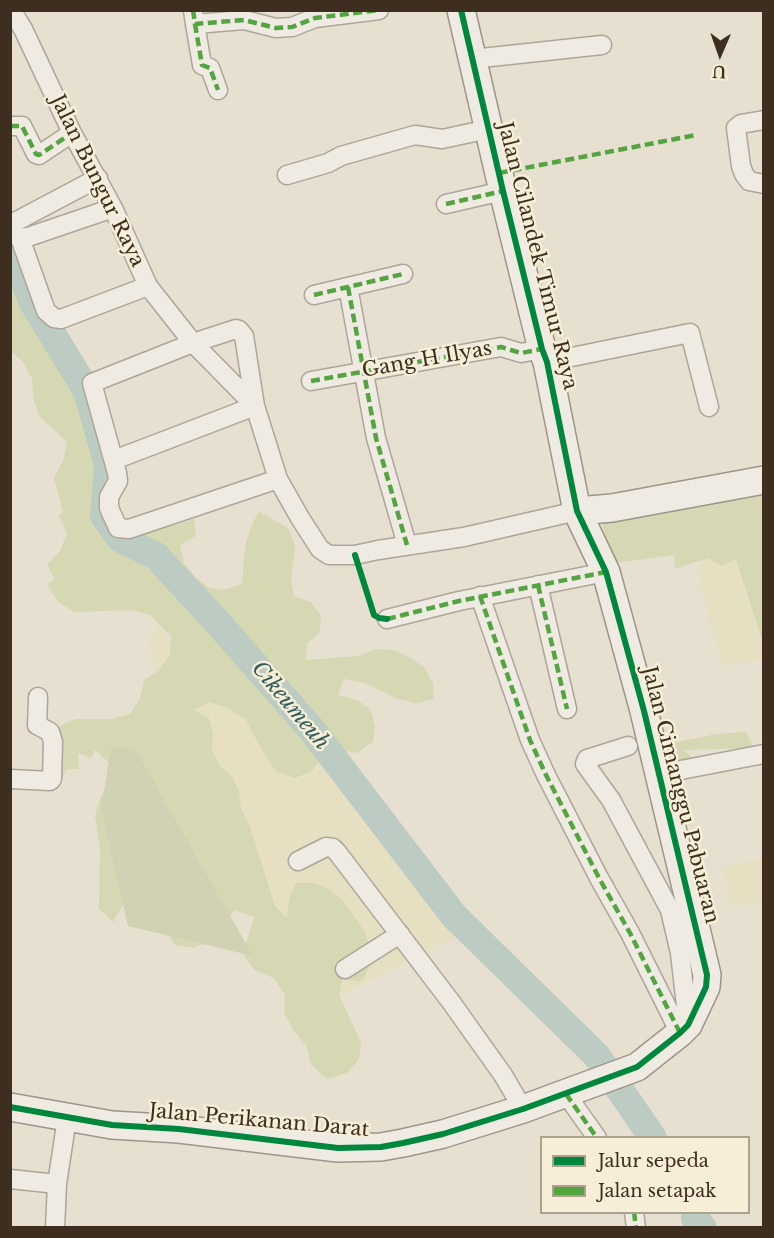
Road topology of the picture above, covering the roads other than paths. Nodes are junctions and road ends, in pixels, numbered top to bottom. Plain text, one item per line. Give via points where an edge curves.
1 (380, 10) edge
2 (461, 10) edge
3 (10, 13) edge
4 (314, 14) edge
5 (194, 17) edge
6 (602, 45) dead end
7 (472, 59) junction
8 (218, 90) dead end
9 (764, 120) edge
10 (10, 126) edge
11 (489, 129) junction
12 (72, 134) junction
13 (287, 175) dead end
14 (98, 178) junction
15 (764, 183) edge
16 (503, 191) junction
17 (446, 204) dead end
18 (113, 208) junction
19 (20, 238) junction
20 (402, 274) dead end
21 (148, 286) junction
22 (348, 287) junction
23 (314, 296) dead end
24 (193, 343) junction
25 (545, 355) junction
26 (363, 371) junction
27 (311, 381) dead end
28 (255, 406) junction
29 (709, 407) dead end
30 (114, 460) junction
31 (278, 479) junction
32 (764, 480) edge
33 (577, 511) junction
34 (407, 545) junction
35 (606, 572) junction
36 (538, 585) junction
37 (480, 596) junction
38 (387, 619) dead end
39 (38, 697) dead end
40 (567, 709) dead end
41 (628, 746) dead end
42 (764, 754) edge
43 (660, 774) junction
44 (10, 779) edge
45 (298, 861) dead end
46 (400, 934) junction
47 (345, 969) dead end
48 (684, 1029) junction
49 (637, 1067) joint
50 (566, 1094) junction
51 (10, 1107) edge
52 (523, 1109) junction
53 (67, 1118) junction
54 (596, 1136) edge
55 (10, 1179) edge
56 (57, 1184) junction
57 (55, 1227) edge

1 - 4 street
2 - 7 street, Jalan Cilandek Timur Raya
3 - 12 street, Jalan Bungur Raya via 23,29
4 - 5 street via 292,27 276,28 244,20
5 - 8 street via 202,65 210,68
6 - 7 street
7 - 11 street, Jalan Cilandek Timur Raya
9 - 15 street via 736,128 744,174 749,181
10 - 12 street via 22,126 36,154 41,155
11 - 13 street via 441,139 415,135
11 - 16 street, Jalan Cilandek Timur Raya
12 - 14 street, Jalan Bungur Raya
14 - 18 street, Jalan Bungur Raya
14 - 19 street via 13,223 11,229
16 - 17 street
16 - 25 street, Jalan Cilandek Timur Raya
18 - 19 street
18 - 21 street, Jalan Bungur Raya
19 - 21 street via 46,311 54,318 61,319
20 - 22 street
21 - 24 street, Jalan Bungur Raya
22 - 23 street
22 - 26 street
24 - 28 street, Jalan Bungur Raya
24 - 28 street, Jalan Bungur Raya via 239,330 244,336
24 - 30 street via 92,383
25 - 26 street, Gang H Ilyas via 501,348
25 - 29 street, Gang H Ilyas via 690,333
25 - 33 street, Jalan Cilandek Timur Raya
26 - 27 street, Gang H Ilyas
26 - 34 street via 376,438
28 - 30 street
28 - 31 street, Jalan Bungur Raya
30 - 31 street via 118,481 109,497 109,508 118,528 129,529
31 - 34 street, Jalan Bungur Raya via 311,537 329,555 355,555
32 - 33 street
33 - 34 street, Jalan Bungur Raya via 464,537
33 - 35 street, Jalan Cimanggu Pabuaran
35 - 36 street
35 - 43 street, Jalan Cimanggu Pabuaran
36 - 37 street
36 - 40 street
37 - 38 street
37 - 48 street via 538,759
39 - 44 street via 37,725 50,732 54,742 52,779
41 - 48 street via 587,759 585,764 611,800 670,910 680,953
42 - 43 street
43 - 48 street, Jalan Cimanggu Pabuaran via 707,975 706,987
45 - 46 street via 326,847 333,848
46 - 47 street
46 - 52 street via 503,1075
48 - 49 street, Jalan Cimanggu Pabuaran
49 - 50 street, Jalan Perikanan Darat
50 - 52 street, Jalan Perikanan Darat
50 - 54 street
51 - 53 street, Jalan Perikanan Darat
52 - 53 street, Jalan Perikanan Darat via 443,1134 362,1148
53 - 56 street
55 - 56 street
56 - 57 street

